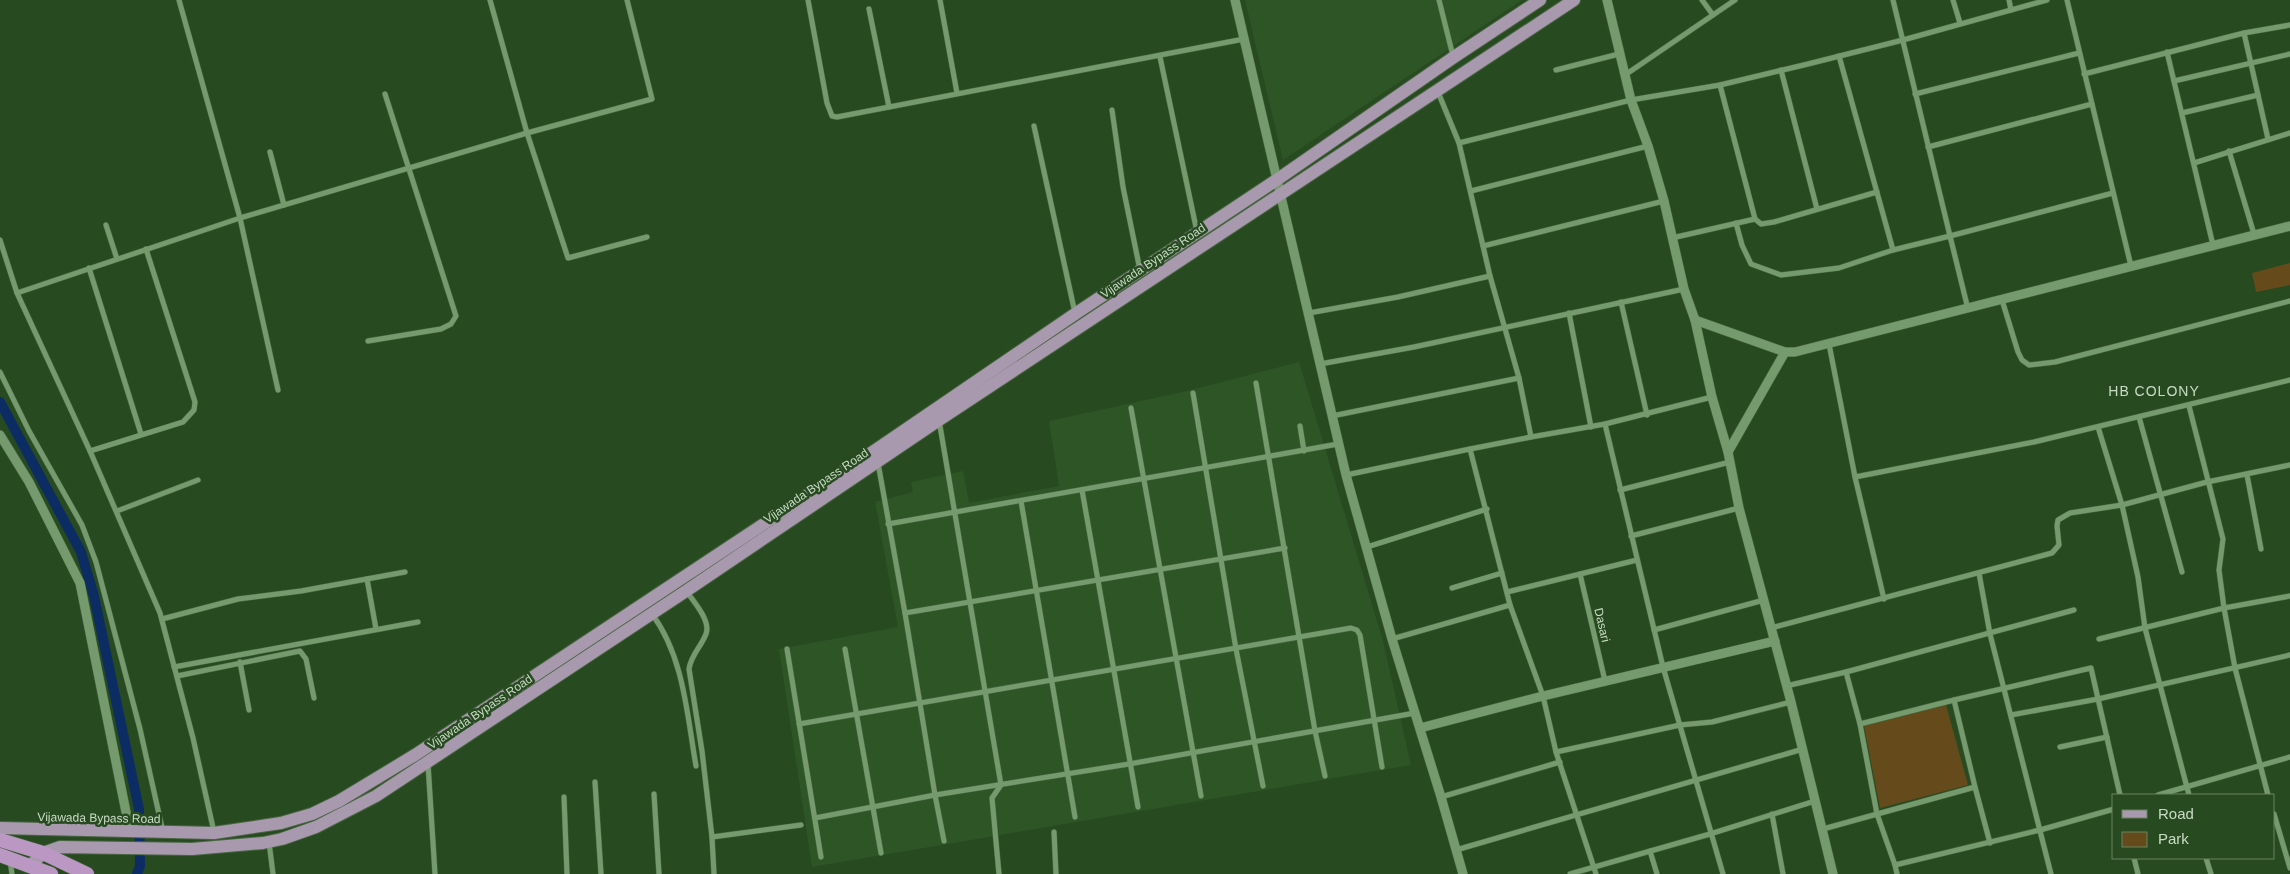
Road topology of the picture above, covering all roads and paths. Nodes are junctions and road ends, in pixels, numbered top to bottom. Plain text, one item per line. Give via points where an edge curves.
1 (179, 0) edge
2 (490, 0) edge
3 (627, 0) edge
4 (808, 0) edge
5 (940, 0) edge
6 (1235, 0) edge
7 (1439, 0) edge
8 (1540, 0) edge
9 (1574, 0) edge
10 (1607, 0) edge
11 (1702, 0) edge
12 (1735, 0) edge
13 (1893, 0) edge
14 (1953, 0) edge
15 (2009, 0) edge
16 (2047, 0) edge
17 (2066, 0) edge
18 (869, 9) dead end
19 (2011, 10) junction
20 (1713, 15) junction
21 (1960, 23) junction
22 (2290, 25) edge
23 (2244, 33) junction
24 (1245, 39) junction
25 (1904, 40) junction
26 (2168, 52) junction
27 (2079, 53) junction
28 (1619, 54) junction
29 (2290, 54) edge
30 (1454, 56) junction
31 (1839, 56) junction
32 (1160, 57) junction
33 (2252, 63) junction
34 (1556, 70) dead end
35 (1781, 70) junction
36 (2084, 74) junction
37 (1624, 75) junction
38 (2174, 81) junction
39 (1720, 85) junction
40 (1438, 91) junction
41 (384, 94) dead end
42 (957, 94) junction
43 (1914, 94) junction
44 (2258, 95) junction
45 (1631, 100) junction
46 (2092, 104) junction
47 (888, 107) junction
48 (1112, 110) dead end
49 (2182, 113) junction
50 (1034, 126) dead end
51 (527, 133) junction
52 (2290, 133) edge
53 (2268, 139) junction
54 (1458, 144) junction
55 (1648, 146) junction
56 (1928, 147) junction
57 (270, 152) dead end
58 (2229, 152) junction
59 (2194, 163) junction
60 (408, 170) junction
61 (1278, 179) junction
62 (1471, 191) junction
63 (1877, 192) junction
64 (1280, 193) junction
65 (2113, 193) junction
66 (1664, 201) junction
67 (284, 205) junction
68 (1817, 210) junction
69 (240, 218) junction
70 (1755, 219) junction
71 (1736, 223) junction
72 (106, 225) dead end
73 (2290, 226) edge
74 (1197, 232) junction
75 (2254, 234) junction
76 (1950, 236) junction
77 (647, 237) dead end
78 (1672, 238) junction
79 (0, 240) edge
80 (2213, 245) junction
81 (1483, 246) junction
82 (146, 250) junction
83 (1893, 250) junction
84 (117, 259) junction
85 (2131, 266) junction
86 (89, 268) junction
87 (1140, 270) junction
88 (1490, 276) junction
89 (1684, 289) junction
90 (17, 293) junction
91 (2002, 300) junction
92 (2290, 301) edge
93 (1621, 302) junction
94 (1968, 308) junction
95 (1309, 313) junction
96 (1075, 314) junction
97 (1569, 314) junction
98 (1695, 320) junction
99 (1504, 328) junction
100 (368, 341) dead end
101 (1829, 344) junction
102 (1785, 352) junction
103 (1320, 364) junction
104 (0, 372) edge
105 (1519, 378) junction
106 (2290, 380) edge
107 (1256, 383) dead end
108 (278, 390) dead end
109 (1193, 393) dead end
110 (1712, 397) junction
111 (2188, 406) junction
112 (1131, 408) dead end
113 (937, 415) junction
114 (1647, 415) junction
115 (1332, 416) junction
116 (2139, 417) junction
117 (1605, 424) junction
118 (1300, 426) dead end
119 (1591, 427) junction
120 (2098, 427) junction
121 (141, 434) junction
122 (0, 435) edge
123 (1531, 437) junction
124 (1338, 444) junction
125 (1470, 449) junction
126 (1304, 451) junction
127 (90, 452) junction
128 (1728, 452) junction
129 (1270, 457) junction
130 (878, 461) junction
131 (1730, 462) junction
132 (2290, 465) edge
133 (1205, 468) junction
134 (1346, 475) junction
135 (2247, 475) junction
136 (1855, 477) junction
137 (1144, 478) junction
138 (198, 480) dead end
139 (2208, 482) junction
140 (1082, 490) junction
141 (1620, 490) junction
142 (2162, 495) junction
143 (1021, 501) junction
144 (2122, 504) junction
145 (1739, 508) junction
146 (1487, 509) junction
147 (117, 512) junction
148 (955, 512) junction
149 (888, 524) junction
150 (1631, 536) junction
151 (1367, 547) junction
152 (1285, 548) junction
153 (2261, 549) dead end
154 (1221, 559) junction
155 (1637, 560) junction
156 (1161, 569) junction
157 (405, 572) dead end
158 (2182, 572) dead end
159 (1502, 573) junction
160 (1979, 573) junction
161 (1580, 574) junction
162 (367, 579) junction
163 (1097, 579) junction
164 (1452, 588) dead end
165 (686, 591) junction
166 (1036, 591) junction
167 (1507, 592) junction
168 (2290, 596) edge
169 (1884, 599) junction
170 (1764, 600) junction
171 (970, 602) junction
172 (1510, 605) junction
173 (2224, 608) junction
174 (2074, 610) dead end
175 (905, 613) junction
176 (652, 614) junction
177 (162, 619) junction
178 (418, 622) dead end
179 (1771, 628) junction
180 (2145, 628) junction
181 (376, 629) junction
182 (1654, 630) junction
183 (1990, 634) junction
184 (1300, 638) junction
185 (2099, 639) dead end
186 (1392, 640) junction
187 (1774, 641) junction
188 (1236, 648) junction
189 (787, 649) dead end
190 (845, 649) dead end
191 (2290, 655) edge
192 (1177, 659) junction
193 (240, 662) junction
194 (174, 667) junction
195 (1663, 667) junction
196 (1114, 668) junction
197 (2235, 668) junction
198 (1846, 672) junction
199 (177, 676) junction
200 (1052, 679) junction
201 (1605, 681) junction
202 (2160, 685) junction
203 (1786, 686) junction
204 (2004, 688) junction
205 (986, 692) junction
206 (1543, 696) junction
207 (314, 698) dead end
208 (2098, 699) junction
209 (1954, 700) junction
210 (1791, 702) junction
211 (921, 704) junction
212 (249, 710) dead end
213 (1415, 713) junction
214 (856, 714) junction
215 (2011, 715) junction
216 (1374, 720) junction
217 (799, 724) junction
218 (1860, 724) junction
219 (1680, 725) junction
220 (1420, 728) junction
221 (1315, 731) junction
222 (2107, 737) junction
223 (1254, 742) junction
224 (2060, 747) dead end
225 (1803, 749) junction
226 (1556, 752) junction
227 (1193, 753) junction
228 (2290, 758) edge
229 (1560, 762) junction
230 (428, 763) junction
231 (1129, 764) junction
232 (696, 766) dead end
233 (2259, 766) junction
234 (1382, 767) dead end
235 (1068, 774) junction
236 (1325, 776) dead end
237 (1696, 781) junction
238 (595, 782) dead end
239 (1001, 785) junction
240 (1263, 786) dead end
241 (2187, 786) junction
242 (1975, 788) junction
243 (654, 794) dead end
244 (2120, 794) edge
245 (2161, 794) edge
246 (2189, 794) edge
247 (2268, 794) edge
248 (935, 796) junction
249 (1201, 796) dead end
250 (564, 797) dead end
251 (1441, 797) junction
252 (1815, 801) junction
253 (874, 806) junction
254 (1138, 807) dead end
255 (2112, 810) edge
256 (1577, 813) junction
257 (1772, 814) junction
258 (1877, 814) junction
259 (1075, 817) dead end
260 (2275, 817) edge
261 (815, 818) junction
262 (801, 825) dead end
263 (0, 828) edge
264 (1823, 829) junction
265 (2040, 830) junction
266 (130, 832) junction
267 (1054, 832) dead end
268 (162, 833) junction
269 (214, 833) junction
270 (1710, 834) junction
271 (712, 837) junction
272 (0, 840) edge
273 (269, 841) junction
274 (944, 842) dead end
275 (1990, 843) junction
276 (1456, 850) junction
277 (1650, 851) junction
278 (43, 853) junction
279 (881, 853) dead end
280 (5, 857) edge
281 (821, 857) dead end
282 (2134, 859) edge
283 (2206, 859) edge
284 (30, 866) junction
285 (1895, 866) junction
286 (1593, 867) junction
287 (2290, 868) edge
288 (12, 874) edge
289 (51, 874) edge
290 (87, 874) edge
291 (273, 874) edge
292 (435, 874) edge
293 (568, 874) edge
294 (601, 874) edge
295 (659, 874) edge
296 (714, 874) edge
297 (999, 874) edge
298 (1056, 874) edge
299 (1462, 874) edge
300 (1570, 874) edge
301 (1596, 874) edge
302 (1657, 874) edge
303 (1723, 874) edge
304 (1783, 874) edge
305 (1833, 874) edge
306 (1897, 874) edge
307 (2051, 874) edge
308 (2138, 874) edge
309 (2211, 874) edge

1 - 69 street
2 - 51 street
3 - 51 street via 652,99
4 - 47 street via 826,103 832,116
5 - 42 street
6 - 24 street
7 - 30 street
8 - 30 main road, Vijawada Bypass Road
9 - 40 main road, Vijawada Bypass Road
10 - 28 street
11 - 20 street
12 - 20 street
13 - 25 street
14 - 21 street
15 - 19 street
16 - 19 street
17 - 27 street
18 - 47 street
19 - 21 street
20 - 37 street
21 - 25 street
22 - 23 street
23 - 26 street
23 - 33 street
24 - 32 street
24 - 61 street
25 - 31 street
25 - 43 street
26 - 36 street
26 - 38 street
27 - 36 street
27 - 43 street
28 - 34 street
28 - 37 street
29 - 33 street
30 - 61 main road, Vijawada Bypass Road
31 - 35 street
31 - 63 street
32 - 42 street
32 - 74 street
33 - 38 street
33 - 44 street
35 - 39 street
35 - 68 street
36 - 46 street
37 - 45 street
38 - 49 street
39 - 45 street
39 - 70 street
40 - 54 street
40 - 64 main road, Vijawada Bypass Road
41 - 60 street
42 - 47 street
43 - 56 street
44 - 49 street
44 - 53 street
45 - 54 street
45 - 55 street
46 - 56 street
46 - 65 street
48 - 87 street
49 - 59 street
50 - 96 street
51 - 60 street
51 - 77 street via 568,258
52 - 53 street
53 - 58 street
54 - 62 street
55 - 62 street
55 - 66 street
56 - 76 street
57 - 67 street
58 - 59 street
58 - 75 street
59 - 80 street
60 - 67 street
60 - 100 street via 456,316 441,330
61 - 64 street
61 - 74 main road, Vijawada Bypass Road
62 - 81 street
63 - 68 street
63 - 83 street
64 - 95 street
64 - 113 main road, Vijawada Bypass Road
65 - 76 street
65 - 85 street
66 - 78 street
66 - 81 street
67 - 69 street
68 - 70 street via 1761,224
69 - 82 street
69 - 108 street
70 - 71 street
71 - 78 street
71 - 83 street via 1751,264 1781,275 1839,268
72 - 84 street
73 - 75 street
74 - 87 main road, Vijawada Bypass Road
75 - 80 street
76 - 83 street
76 - 94 street
78 - 89 street
79 - 90 street
80 - 85 street
81 - 88 street
82 - 84 street
82 - 121 street via 195,402 194,410 184,422
84 - 86 street
85 - 91 street
86 - 90 street
86 - 121 street
87 - 96 main road, Vijawada Bypass Road
88 - 95 street via 1398,298
88 - 99 street
89 - 93 street
89 - 98 street
90 - 127 street
91 - 92 street via 2018,352 2028,365 2055,362
91 - 94 street
93 - 97 street
93 - 114 street
94 - 101 street
95 - 103 street
96 - 113 main road, Vijawada Bypass Road
97 - 99 street
97 - 119 street
98 - 102 street
98 - 110 street
99 - 103 street
99 - 105 street
101 - 102 street
101 - 136 street
102 - 128 street
103 - 115 street
104 - 268 street via 29,432 82,525 96,562 140,729
105 - 115 street
105 - 123 street
106 - 111 street
107 - 129 street
109 - 133 street
110 - 114 street
110 - 128 street
111 - 116 street
111 - 139 street
112 - 137 street
113 - 130 main road, Vijawada Bypass Road
113 - 148 street
113 - 269 main road, Vijawada Bypass Road via 415,755 339,801 312,814 281,823
114 - 117 street
115 - 124 street
116 - 120 street
116 - 142 street
117 - 119 street
117 - 141 street
118 - 126 street
119 - 123 street
120 - 136 street
120 - 144 street
121 - 127 street
122 - 266 street via 29,482 80,583
123 - 125 street
124 - 126 street
124 - 134 street
125 - 134 street
125 - 146 street
126 - 129 street
127 - 147 street
128 - 131 street
129 - 133 street
129 - 152 street
130 - 149 street
130 - 165 main road, Vijawada Bypass Road
131 - 141 street
131 - 145 street
132 - 135 street
133 - 137 street
133 - 154 street
134 - 151 street
135 - 139 street
135 - 153 street
136 - 169 street
137 - 140 street
137 - 156 street
138 - 147 street
139 - 142 street
139 - 173 street via 2223,539 2219,570
140 - 143 street
140 - 163 street
141 - 150 street
142 - 144 street
142 - 158 street
143 - 148 street
143 - 166 street
144 - 160 street via 2063,516 2057,526 2059,544 2052,553
144 - 180 street
145 - 150 street
145 - 170 street
146 - 151 street
146 - 159 street
147 - 177 street
148 - 149 street
148 - 171 street
149 - 175 street
150 - 155 street
151 - 186 street
152 - 154 street
152 - 184 street
154 - 156 street
154 - 188 street
155 - 161 street
155 - 182 street
156 - 163 street
156 - 192 street
157 - 162 street
159 - 164 street
159 - 167 street
160 - 169 street
160 - 183 street
161 - 167 street
161 - 201 street, Dasari
162 - 177 street via 238,599
162 - 181 street
163 - 166 street
163 - 196 street
165 - 176 main road, Vijawada Bypass Road
165 - 271 street via 707,632 691,658 689,669
166 - 171 street
166 - 200 street
167 - 172 street
168 - 173 street
169 - 179 street
170 - 179 street
170 - 182 street
171 - 175 street
171 - 205 street
172 - 186 street
172 - 206 street
173 - 180 street
173 - 197 street
174 - 183 street
175 - 211 street
176 - 230 main road, Vijawada Bypass Road
176 - 232 street via 662,628 676,661
177 - 194 street
178 - 181 street
179 - 187 street
180 - 185 street
180 - 202 street
181 - 194 street
182 - 195 street
183 - 198 street
183 - 204 street
184 - 188 street
184 - 216 street via 1351,628 1357,630
184 - 221 street
186 - 213 street
187 - 195 street
187 - 203 street
188 - 192 street
188 - 223 street
189 - 217 street
190 - 214 street
191 - 197 street
192 - 196 street
192 - 227 street
193 - 199 street
193 - 207 street via 300,651 306,659
193 - 212 street
194 - 199 street
195 - 201 street
195 - 219 street
196 - 200 street
196 - 231 street
197 - 202 street
197 - 233 street
198 - 203 street
198 - 218 street
199 - 269 street
200 - 205 street
200 - 235 street
201 - 206 street
202 - 208 street
202 - 241 street
203 - 210 street
204 - 208 street via 2091,668
204 - 209 street
204 - 215 street
205 - 211 street
205 - 239 street
206 - 220 street
206 - 226 street
208 - 215 street
208 - 222 street
209 - 218 street
209 - 242 street
210 - 219 street via 1712,722
210 - 225 street
211 - 214 street
211 - 248 street
213 - 216 street
213 - 220 street
214 - 217 street
214 - 253 street
215 - 265 street
216 - 221 street
216 - 234 street
217 - 261 street
218 - 258 street
219 - 226 street
219 - 237 street
220 - 251 street
221 - 223 street
221 - 236 street
222 - 224 street
222 - 244 street
223 - 227 street
223 - 240 street
225 - 237 street
225 - 252 street
226 - 229 street
227 - 231 street
227 - 249 street
228 - 233 street
229 - 251 street
229 - 256 street
230 - 273 main road, Vijawada Bypass Road via 343,814 316,827
230 - 292 street
231 - 235 street
231 - 254 street
233 - 241 street
233 - 247 street
235 - 239 street
235 - 259 street
237 - 256 street
237 - 270 street
238 - 294 street
239 - 248 street
239 - 297 street via 992,798
241 - 245 street
241 - 246 street
242 - 258 street
242 - 275 street
243 - 295 street
248 - 253 street
248 - 274 street
250 - 293 street
251 - 276 street
252 - 257 street
252 - 264 street
253 - 261 street
253 - 279 street
255 - 265 street
256 - 276 street
256 - 286 street
257 - 270 street
257 - 304 street
258 - 264 street
258 - 285 street
260 - 287 street
261 - 281 street
262 - 271 street
263 - 266 main road, Vijawada Bypass Road
264 - 305 street
265 - 275 street
265 - 307 street
266 - 268 main road, Vijawada Bypass Road
267 - 298 street
268 - 269 main road, Vijawada Bypass Road
270 - 277 street
270 - 303 street
271 - 296 street
272 - 278 highway
273 - 278 main road, Vijawada Bypass Road via 160,850 74,846
273 - 291 street
275 - 285 street
276 - 299 street
277 - 286 street
277 - 302 street
278 - 284 main road, Vijawada Bypass Road
278 - 290 highway
280 - 284 highway
280 - 288 street
282 - 308 street
283 - 309 street
284 - 289 highway
285 - 306 street
286 - 300 street
286 - 301 street

